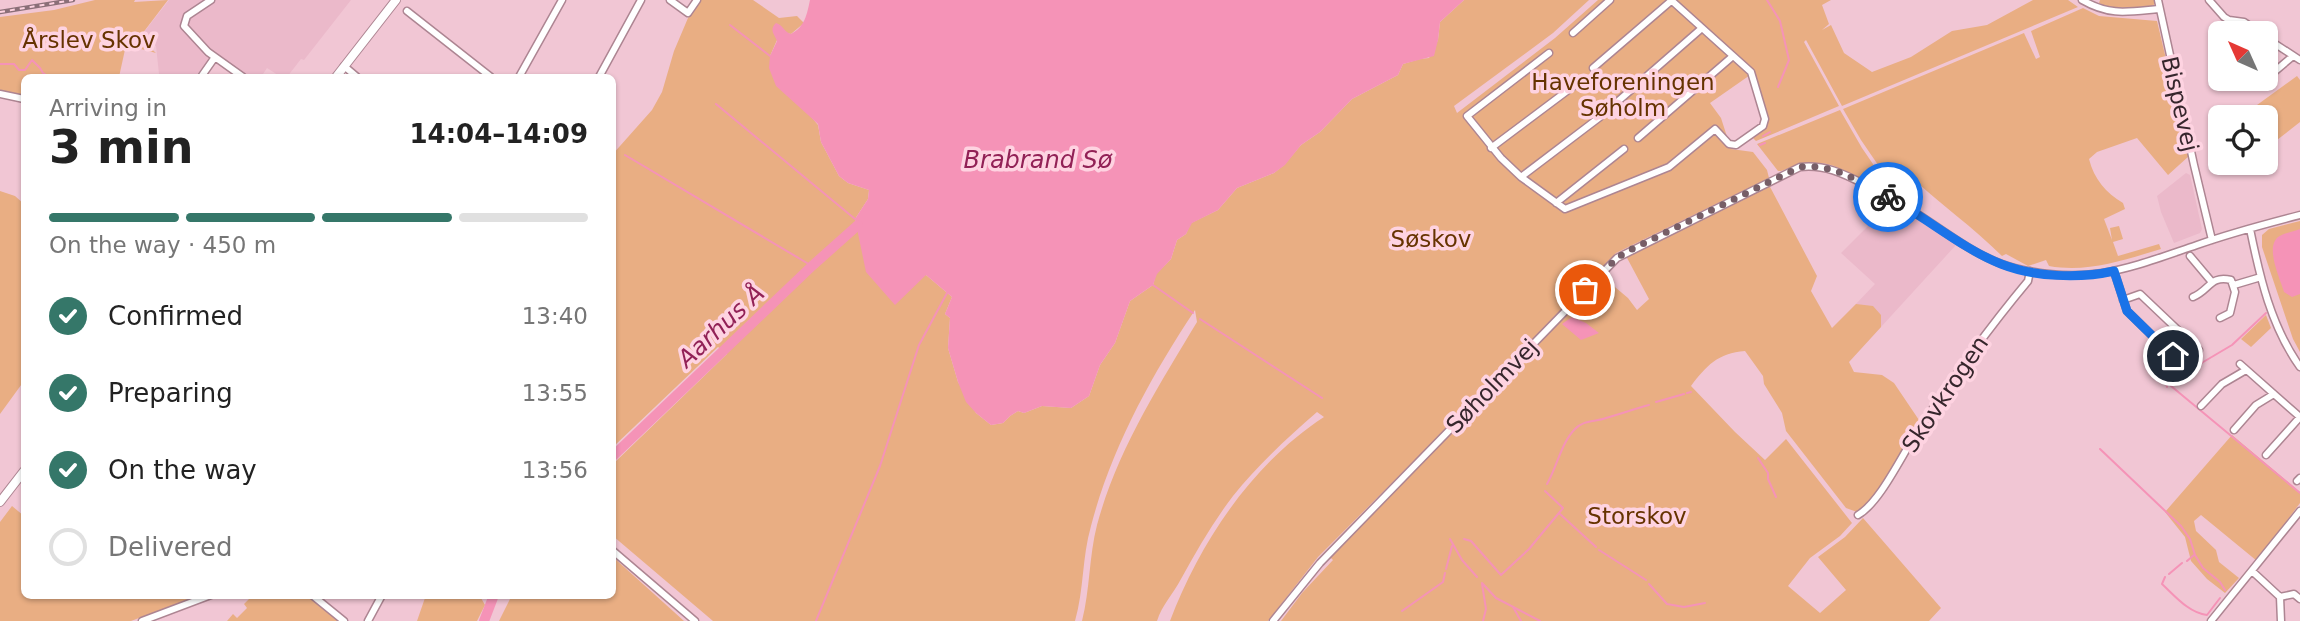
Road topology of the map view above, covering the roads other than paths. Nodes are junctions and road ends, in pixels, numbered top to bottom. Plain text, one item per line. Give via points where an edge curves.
1 (211, 0) edge
2 (396, 0) edge
3 (562, 0) edge
4 (641, 0) edge
5 (670, 0) edge
6 (697, 0) edge
7 (1610, 0) edge
8 (1671, 0) edge
9 (2082, 0) edge
10 (2167, 0) edge
11 (2208, 0) edge
12 (2095, 3) edge
13 (2158, 4) edge
14 (407, 11) dead end
15 (2239, 21) edge
16 (1702, 29) junction
17 (1573, 33) dead end
18 (2278, 45) edge
19 (1549, 53) dead end
20 (1733, 56) junction
21 (2293, 56) junction
22 (215, 57) junction
23 (2300, 60) edge
24 (344, 66) junction
25 (1593, 68) dead end
26 (2278, 69) edge
27 (203, 74) edge
28 (239, 74) edge
29 (338, 74) edge
30 (353, 74) edge
31 (487, 74) edge
32 (521, 74) edge
33 (601, 74) edge
34 (1575, 85) dead end
35 (0, 94) edge
36 (21, 98) edge
37 (1616, 103) dead end
38 (1600, 117) dead end
39 (1638, 138) dead end
40 (1491, 148) junction
41 (1624, 149) dead end
42 (1521, 177) junction
43 (1556, 203) junction
44 (2300, 215) edge
45 (2250, 229) junction
46 (2212, 240) junction
47 (2190, 256) dead end
48 (2030, 271) junction
49 (2114, 271) junction
50 (2261, 278) junction
51 (2211, 282) junction
52 (2234, 285) junction
53 (2193, 296) dead end
54 (2123, 300) junction
55 (2220, 318) dead end
56 (2199, 350) dead end
57 (2173, 356) dead end
58 (2240, 364) dead end
59 (2300, 367) edge
60 (2246, 370) junction
61 (2274, 394) junction
62 (2202, 406) dead end
63 (2300, 417) edge
64 (2234, 430) dead end
65 (2266, 455) dead end
66 (21, 475) edge
67 (0, 502) edge
68 (2300, 511) edge
69 (1858, 515) dead end
70 (616, 553) edge
71 (2252, 571) junction
72 (2280, 597) junction
73 (200, 599) edge
74 (317, 599) edge
75 (381, 599) edge
76 (2300, 599) edge
77 (142, 621) edge
78 (344, 621) edge
79 (368, 621) edge
80 (695, 621) edge
81 (1273, 621) edge
82 (2211, 621) edge
83 (2281, 621) edge

1 - 22 street via 187,16 184,26
2 - 24 main road
3 - 32 street
4 - 33 street
5 - 6 street via 688,13
7 - 17 street
8 - 16 street
8 - 25 street
9 - 12 street
10 - 13 street
11 - 15 street via 2224,18
12 - 13 street via 2115,12
13 - 46 street, Bispevej
14 - 31 street
16 - 20 street
16 - 37 street
18 - 21 street
19 - 40 street via 1467,116
20 - 39 street
20 - 43 street via 1753,77 1763,126 1733,145 1715,129 1670,167 1568,209
21 - 23 street
21 - 26 street
22 - 27 street
22 - 28 street
24 - 29 main road
24 - 30 street
34 - 40 street
35 - 36 street
38 - 42 street
40 - 42 street
41 - 43 street
42 - 43 street
44 - 45 street, Søholmvej
45 - 46 street, Søholmvej
45 - 50 street
46 - 49 street, Søholmvej
47 - 51 street
48 - 49 street, Søholmvej via 2081,276
48 - 69 street, Skovkrogen via 2028,281
48 - 81 street, Søholmvej via 1986,257 1911,209 1839,172 1814,165 1777,177 1617,258 1320,563
49 - 54 street
50 - 52 street
50 - 59 street via 2274,322
51 - 52 street via 2228,279
51 - 53 street
52 - 55 street via 2230,313
54 - 56 street via 2140,293
54 - 57 street via 2130,315
58 - 60 street
60 - 61 street
60 - 62 street via 2222,384
61 - 63 street
61 - 64 street via 2256,405
63 - 65 street
66 - 67 main road
68 - 71 street
70 - 80 street
71 - 72 street
71 - 82 street
72 - 76 street via 2294,594
72 - 83 street
73 - 77 street
74 - 78 street
75 - 79 street

